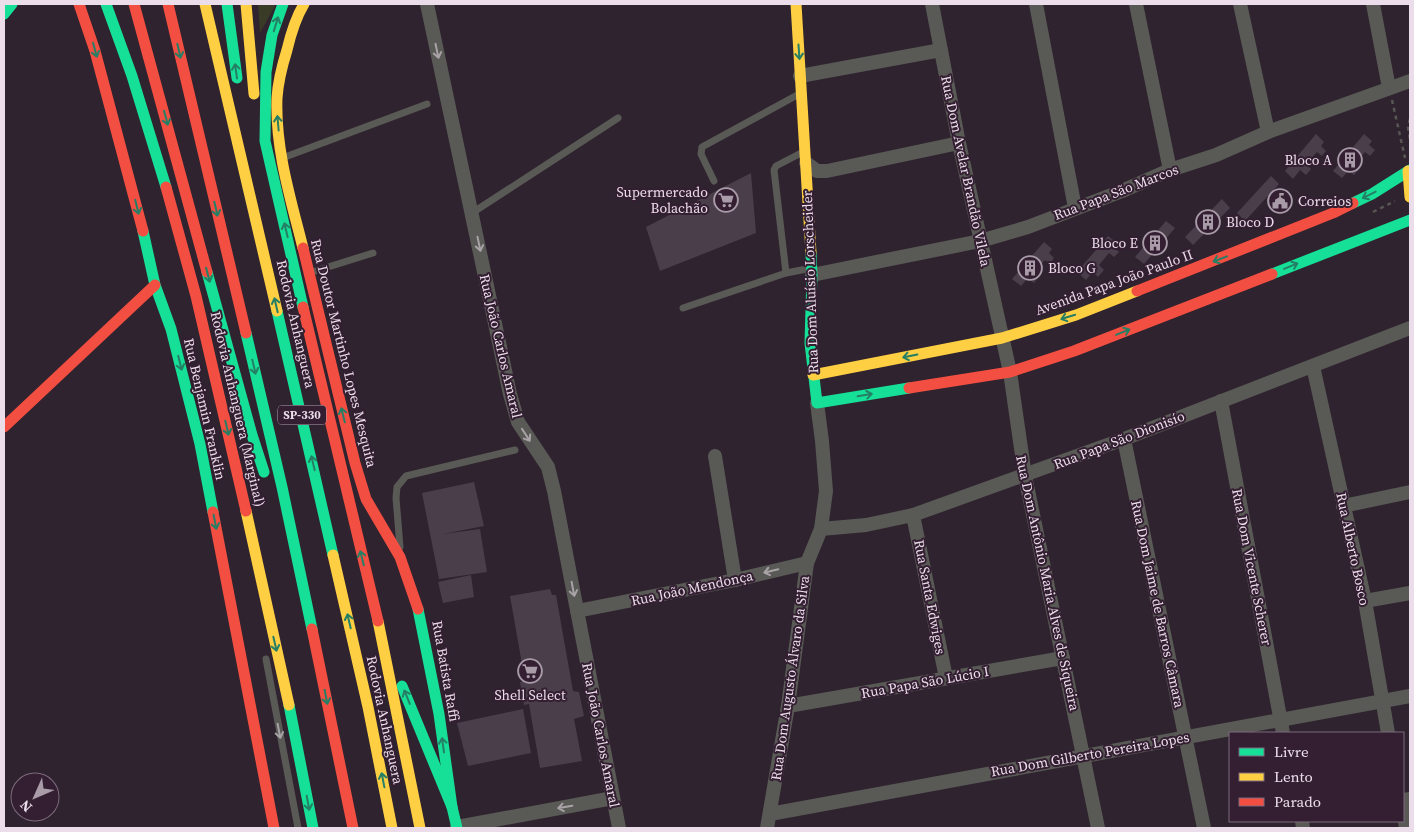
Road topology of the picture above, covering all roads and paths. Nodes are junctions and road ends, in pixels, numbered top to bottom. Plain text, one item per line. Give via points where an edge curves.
1 (12, 4) edge
2 (79, 4) edge
3 (106, 4) edge
4 (134, 4) edge
5 (168, 4) edge
6 (205, 4) edge
7 (227, 4) edge
8 (246, 4) edge
9 (283, 4) edge
10 (304, 4) edge
11 (427, 4) edge
12 (796, 4) edge
13 (932, 4) edge
14 (1036, 4) edge
15 (1136, 4) edge
16 (1240, 4) edge
17 (1373, 4) edge
18 (4, 14) edge
19 (130, 39) dead end
20 (941, 50) junction
21 (800, 76) junction
22 (1410, 81) edge
23 (1389, 88) junction
24 (238, 89) dead end
25 (801, 93) junction
26 (427, 104) dead end
27 (241, 108) dead end
28 (618, 118) dead end
29 (1410, 119) edge
30 (1268, 132) junction
31 (1410, 140) edge
32 (265, 141) junction
33 (959, 143) junction
34 (806, 157) junction
35 (282, 158) junction
36 (1170, 170) junction
37 (827, 171) junction
38 (1409, 171) edge
39 (714, 181) dead end
40 (808, 186) junction
41 (1410, 197) edge
42 (1075, 208) junction
43 (174, 210) junction
44 (472, 213) junction
45 (1410, 220) edge
46 (258, 223) junction
47 (980, 241) junction
48 (373, 253) dead end
49 (812, 271) junction
50 (786, 272) junction
51 (309, 273) junction
52 (156, 285) junction
53 (683, 308) dead end
54 (1410, 328) edge
55 (1002, 338) junction
56 (1313, 366) junction
57 (1010, 372) junction
58 (813, 376) junction
59 (1221, 401) junction
60 (817, 403) junction
61 (4, 427) edge
62 (1124, 438) junction
63 (515, 450) dead end
64 (715, 456) dead end
65 (1025, 476) junction
66 (267, 481) dead end
67 (1410, 492) edge
68 (274, 500) dead end
69 (1343, 506) junction
70 (913, 516) junction
71 (381, 527) joint
72 (821, 529) junction
73 (400, 557) junction
74 (807, 563) junction
75 (735, 580) junction
76 (1410, 593) edge
77 (264, 597) junction
78 (1365, 602) junction
79 (577, 611) junction
80 (262, 617) dead end
81 (380, 632) junction
82 (265, 653) dead end
83 (1063, 658) junction
84 (322, 675) junction
85 (946, 678) junction
86 (1410, 696) edge
87 (1382, 701) junction
88 (788, 706) junction
89 (1280, 719) junction
90 (1283, 732) edge
91 (1388, 732) edge
92 (1186, 737) junction
93 (1084, 755) junction
94 (613, 798) junction
95 (452, 807) junction
96 (770, 814) junction
97 (1404, 815) edge
98 (274, 828) edge
99 (298, 828) edge
100 (313, 828) edge
101 (353, 828) edge
102 (392, 828) edge
103 (420, 828) edge
104 (457, 828) edge
105 (619, 828) edge
106 (767, 828) edge
107 (1098, 828) edge
108 (1204, 828) edge
109 (1406, 828) edge

1 - 18 main road
2 -> 52 main road, Rua Benjamin Franklin via 88,25
3 - 43 main road, Rodovia Anhanguera (Marginal)
4 -> 66 main road
5 -> 84 main road, SP-330 via 282,487
6 - 46 main road, Rodovia Anhanguera / SP-330
24 -> 7 main road
8 - 32 main road via 257,120
32 -> 9 main road via 266,72 272,35
35 -> 10 main road, Rua Doutor Martinho Lopes Mesquita via 277,108 279,78 295,20
11 -> 44 street, Rua João Carlos Amaral
12 -> 21 main road, Rua Dom Aluísio Lorscheider
13 - 20 street, Rua Dom Avelar Brandão Vilela
14 - 42 street
15 - 36 street
16 - 30 street
17 - 23 street
19 - 43 main road via 168,168
20 - 21 street
20 - 33 street, Rua Dom Avelar Brandão Vilela
21 - 25 main road, Rua Dom Aluísio Lorscheider
22 - 23 street, Rua Papa São Marcos
23 - 30 street, Rua Papa São Marcos
23 - 38 path
25 - 34 main road, Rua Dom Aluísio Lorscheider
25 - 39 lane via 702,147 701,154
26 - 35 lane
27 - 46 main road
28 - 44 lane
29 - 31 path
30 - 36 street, Rua Papa São Marcos via 1216,155
81 -> 32 main road
33 - 37 street
33 - 47 street, Rua Dom Avelar Brandão Vilela
34 - 37 street via 817,172
34 - 40 main road, Rua Dom Aluísio Lorscheider
34 - 50 lane via 776,166 774,170
35 - 51 main road, Rua Doutor Martinho Lopes Mesquita
36 - 42 street, Rua Papa São Marcos
37 - 40 street
38 - 41 main road
38 -> 55 main road, Avenida Papa João Paulo II via 1333,214 1076,315
40 - 49 main road, Rua Dom Aluísio Lorscheider
42 - 47 street, Rua Papa São Marcos
43 -> 77 main road, Rodovia Anhanguera (Marginal)
44 -> 79 street, Rua João Carlos Amaral via 510,394 518,422 548,467
57 -> 45 main road via 1074,351
102 -> 46 main road, Rodovia Anhanguera / SP-330 via 368,707
47 - 49 street, Rua Papa São Marcos
47 - 55 street, Rua Dom Avelar Brandão Vilela
48 - 51 lane
49 - 50 lane
49 - 58 main road, Rua Dom Aluísio Lorscheider via 810,343
50 - 53 lane
71 -> 51 main road, Rua Doutor Martinho Lopes Mesquita via 366,499 355,463
52 - 61 main road
52 -> 98 main road, Rua Benjamin Franklin via 171,328 200,444
54 - 56 street, Rua Papa São Dionisío
55 - 57 street, Rua Dom Antônio Maria Alves de Siqueira
55 -> 58 main road, Avenida Papa João Paulo II
56 - 59 street, Rua Papa São Dionisío
56 - 69 street, Rua Alberto Bosco
60 -> 57 main road
57 - 65 street, Rua Dom Antônio Maria Alves de Siqueira
58 - 60 main road, Rua Dom Aluísio Lorscheider
59 - 62 street, Rua Papa São Dionisío
59 - 89 street, Rua Dom Vicente Scherer
60 - 72 street, Rua Dom Aluísio Lorscheider via 826,491
62 - 65 street, Rua Papa São Dionisío
62 - 92 street, Rua Dom Jaime de Barros Câmara
63 - 73 lane via 406,476 397,486 396,498
64 - 75 street
65 - 70 street, Rua Papa São Dionisío
65 - 83 street, Rua Dom Antônio Maria Alves de Siqueira
67 - 69 street
68 - 84 main road
69 - 78 street, Rua Alberto Bosco
70 - 72 street, Rua Papa São Dionisío
70 - 85 street, Rua Santa Edwiges
71 - 73 main road, Rua Batista Raffi
72 - 74 street, Rua Dom Augusto Álvaro da Silva
95 -> 73 main road, Rua Batista Raffi via 420,614
74 -> 75 street, Rua João Mendonça
74 - 88 street, Rua Dom Augusto Álvaro da Silva
75 - 79 street, Rua João Mendonça
76 - 78 street
77 - 80 lane
77 -> 100 main road, Rodovia Anhanguera (Marginal)
78 - 87 street, Rua Alberto Bosco
79 - 94 street, Rua João Carlos Amaral
95 -> 81 main road
81 - 103 main road
82 -> 99 lane
83 - 85 street, Rua Papa São Lúcio I
83 - 93 street, Rua Dom Antônio Maria Alves de Siqueira
84 -> 101 main road, SP-330
85 - 88 street, Rua Papa São Lúcio I
86 - 87 street, Rua Dom Gilberto Pereira Lopes
87 - 89 street, Rua Dom Gilberto Pereira Lopes
87 - 91 street, Rua Alberto Bosco
88 - 96 street, Rua Dom Augusto Álvaro da Silva
89 - 90 street, Rua Dom Vicente Scherer
89 - 92 street, Rua Dom Gilberto Pereira Lopes
92 - 93 street, Rua Dom Gilberto Pereira Lopes
92 - 108 street, Rua Dom Jaime de Barros Câmara
93 - 96 street, Rua Dom Gilberto Pereira Lopes
93 - 107 street, Rua Dom Antônio Maria Alves de Siqueira
94 -> 104 street
94 - 105 street, Rua João Carlos Amaral
95 - 104 main road, Rua Batista Raffi
96 - 106 street, Rua Dom Augusto Álvaro da Silva
97 - 109 street

